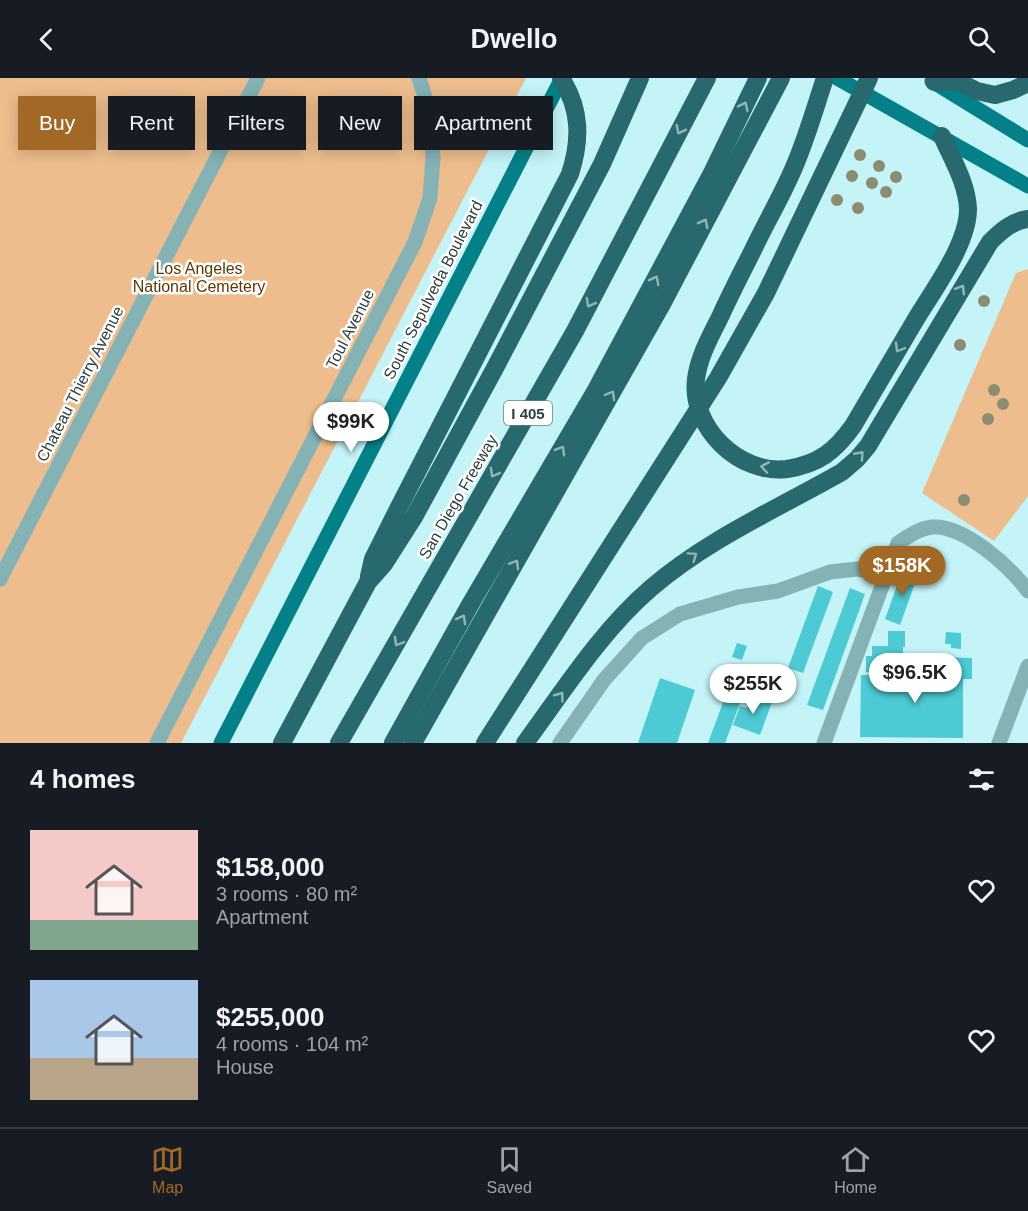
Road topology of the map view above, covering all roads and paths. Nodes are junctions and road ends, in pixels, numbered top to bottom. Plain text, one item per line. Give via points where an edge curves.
1 (258, 78) edge
2 (419, 78) edge
3 (562, 78) edge
4 (640, 78) edge
5 (707, 78) edge
6 (758, 78) edge
7 (825, 78) edge
8 (837, 78) edge
9 (869, 78) edge
10 (780, 79) edge
11 (930, 80) edge
12 (1028, 83) edge
13 (942, 136) junction
14 (1028, 140) edge
15 (1028, 186) edge
16 (1028, 219) edge
17 (886, 574) junction
18 (0, 579) edge
19 (368, 582) junction
20 (1028, 591) edge
21 (1028, 666) edge
22 (158, 743) edge
23 (221, 743) edge
24 (282, 743) edge
25 (339, 743) edge
26 (393, 743) edge
27 (413, 743) edge
28 (485, 743) edge
29 (525, 743) edge
30 (560, 743) edge
31 (825, 743) edge
32 (999, 743) edge

1 - 18 street, Chateau Thierry Avenue
2 - 22 street, Toul Avenue via 431,117 433,158 430,198 415,242
3 - 19 highway via 577,113 578,142 570,174 373,559
3 - 23 main road, South Sepulveda Boulevard
4 - 19 highway via 602,164 414,517
5 -> 25 highway, San Diego Freeway / I 405 via 575,331
26 -> 6 highway via 596,390
13 -> 7 highway via 963,182 968,208 966,223 945,269 842,442 814,463 781,470 746,462 714,437 697,398 696,380 706,345 797,160
8 - 13 main road
9 - 28 highway via 766,293 718,378
27 -> 10 highway via 662,304
11 - 12 highway via 959,82 995,95
11 - 14 main road
13 - 15 main road
29 -> 16 highway via 601,642 650,589 709,545 842,472 857,459 990,242 1017,221
17 - 20 street via 898,543 917,530 933,527 949,529 985,548
17 - 30 street via 857,569 830,572 778,591 738,597 680,614 642,639 604,680
17 - 31 street
19 - 24 highway
21 - 32 street

